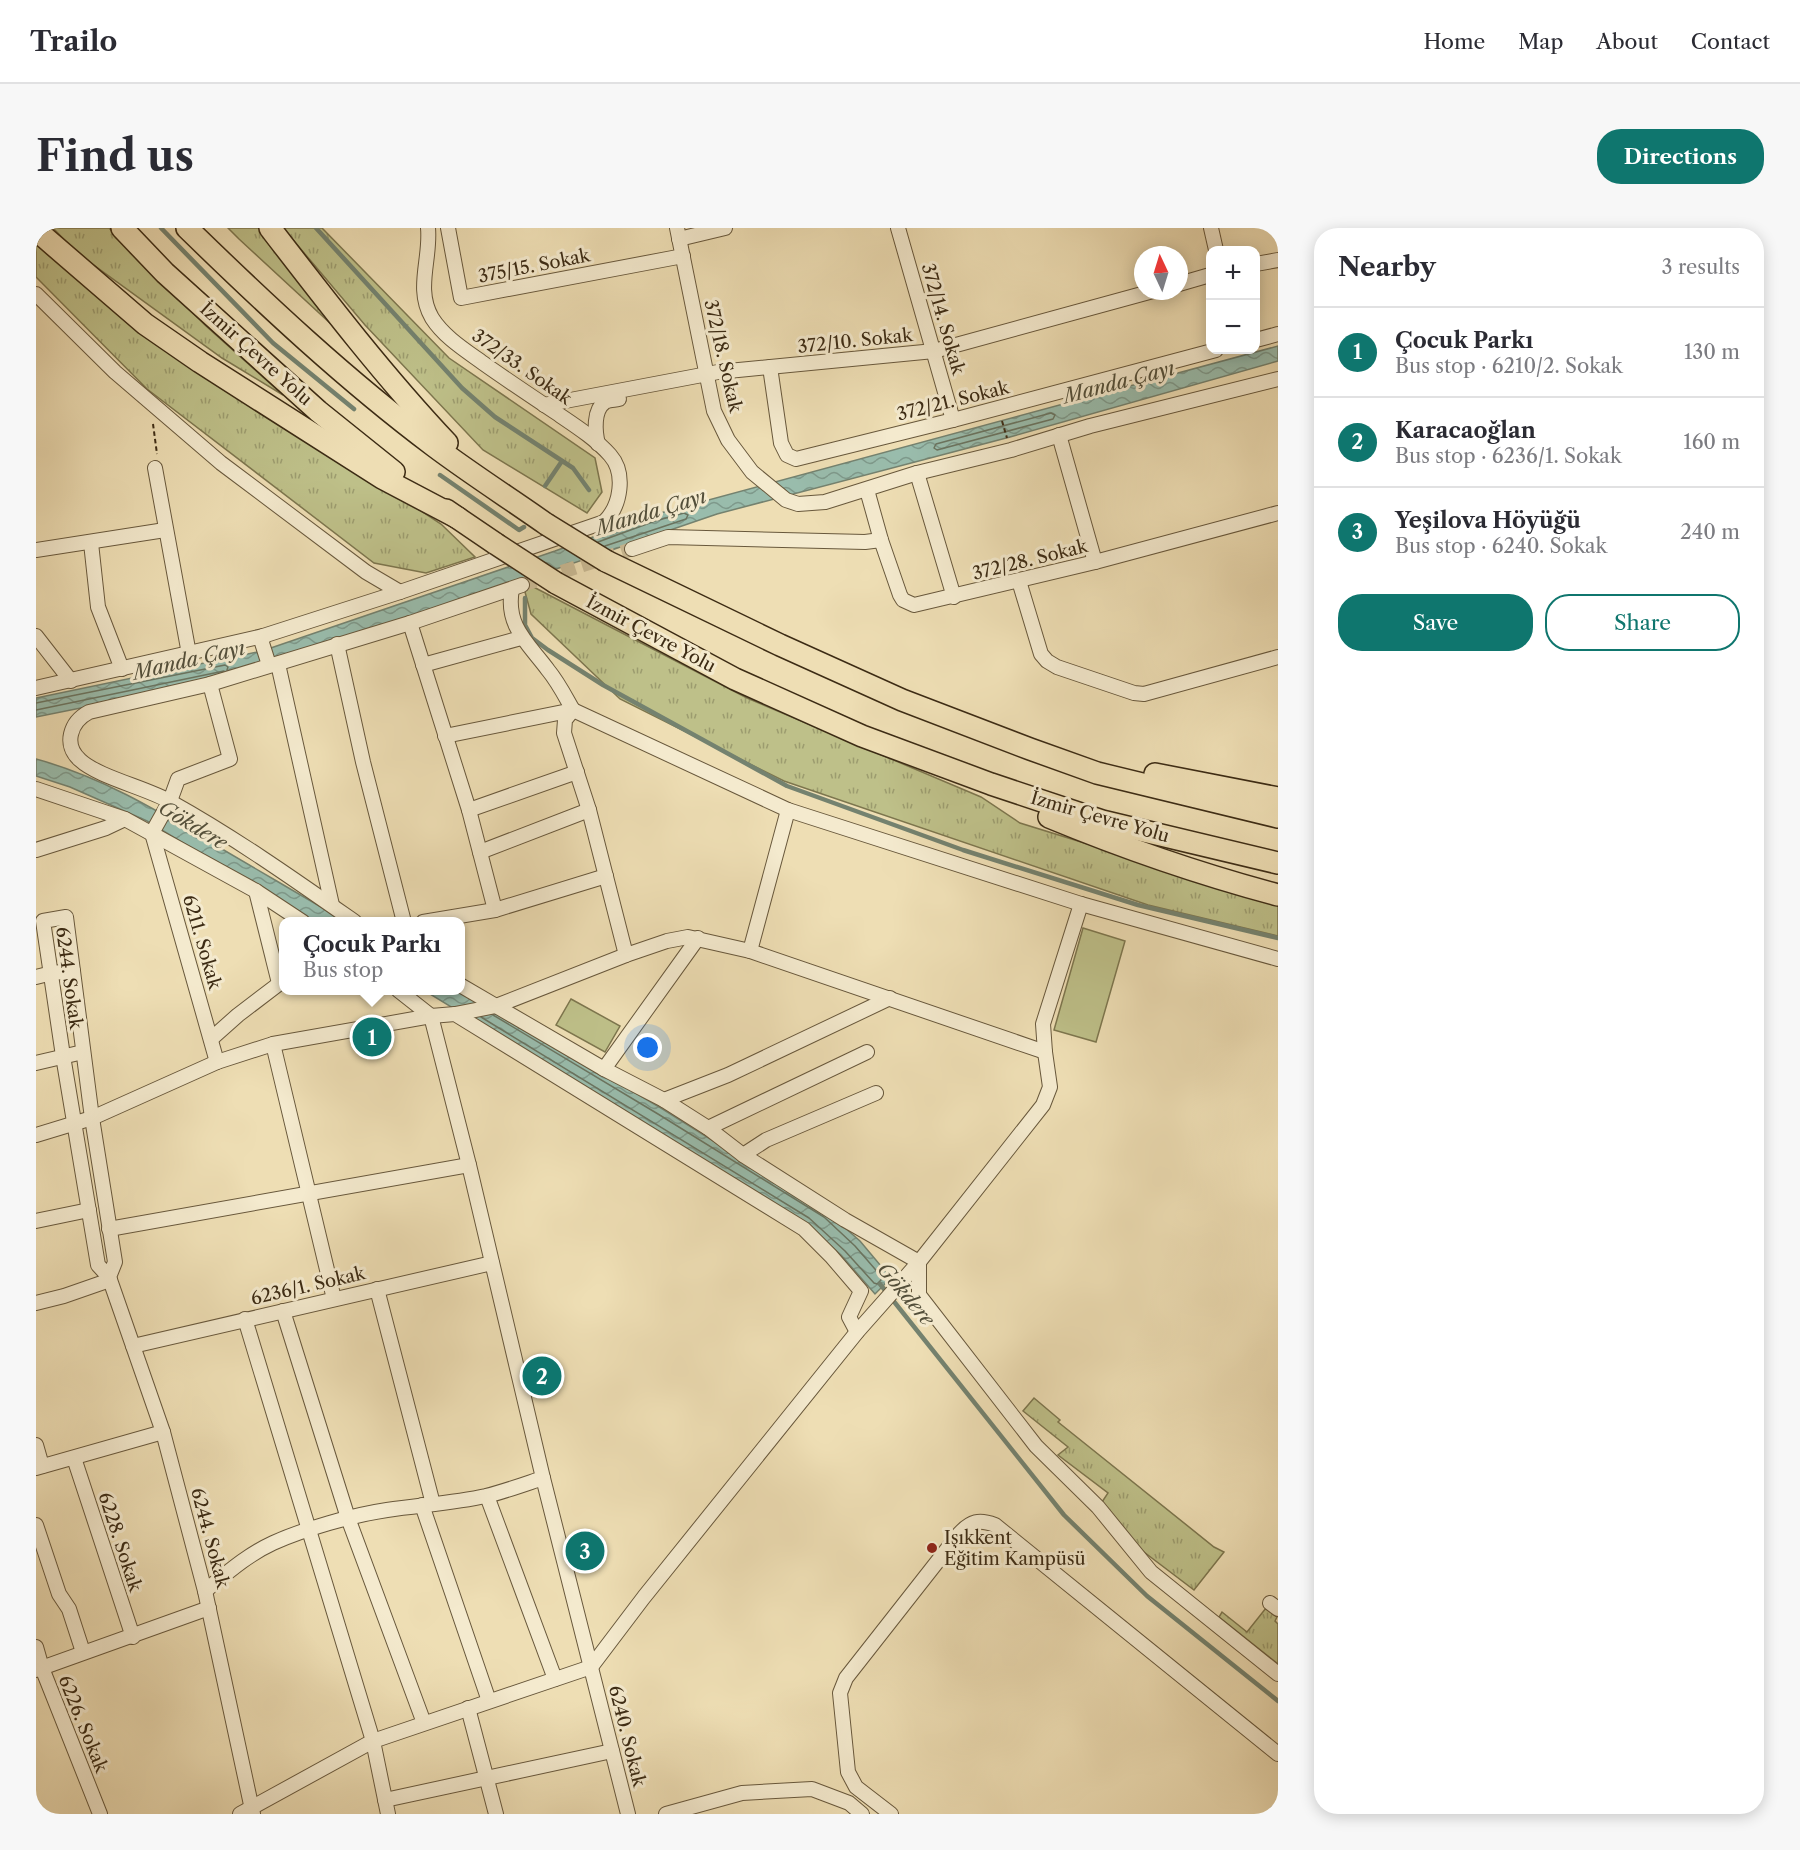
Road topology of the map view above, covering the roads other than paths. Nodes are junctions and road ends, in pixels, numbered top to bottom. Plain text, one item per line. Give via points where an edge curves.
1 (122, 228) edge
2 (187, 228) edge
3 (270, 228) edge
4 (428, 228) edge
5 (448, 228) edge
6 (725, 228) edge
7 (898, 228) edge
8 (1211, 228) edge
9 (36, 230) edge
10 (678, 233) edge
11 (1215, 246) edge
12 (683, 256) junction
13 (1278, 260) edge
14 (1260, 263) edge
15 (1206, 276) edge
16 (1188, 281) edge
17 (36, 294) edge
18 (1134, 296) edge
19 (1278, 334) edge
20 (1260, 339) edge
21 (934, 351) junction
22 (1206, 353) edge
23 (770, 367) junction
24 (712, 377) junction
25 (1278, 379) edge
26 (560, 408) junction
27 (953, 420) junction
28 (1059, 435) junction
29 (598, 444) junction
30 (155, 468) road end
31 (917, 473) junction
32 (483, 481) junction
33 (867, 490) junction
34 (1278, 513) edge
35 (458, 518) junction
36 (165, 530) junction
37 (881, 540) junction
38 (91, 543) junction
39 (632, 549) tunnel mouth
40 (36, 550) edge
41 (1095, 562) junction
42 (1019, 581) junction
43 (400, 592) junction
44 (954, 597) junction
45 (410, 623) junction
46 (36, 636) edge
47 (521, 638) junction
48 (262, 640) junction
49 (337, 644) junction
50 (189, 654) junction
51 (1278, 657) edge
52 (273, 664) junction
53 (423, 665) junction
54 (122, 669) junction
55 (71, 681) junction
56 (210, 684) junction
57 (36, 688) edge
58 (573, 710) junction
59 (445, 736) junction
60 (1030, 749) junction
61 (577, 772) junction
62 (991, 783) junction
63 (36, 789) edge
64 (1278, 798) edge
65 (166, 806) junction
66 (469, 810) junction
67 (589, 810) junction
68 (788, 810) junction
69 (1278, 817) edge
70 (125, 819) junction
71 (153, 830) junction
72 (36, 850) edge
73 (480, 852) junction
74 (1278, 863) edge
75 (606, 876) junction
76 (256, 891) junction
77 (1278, 895) edge
78 (1081, 904) junction
79 (332, 905) junction
80 (495, 910) junction
81 (297, 917) edge
82 (349, 917) edge
83 (403, 917) edge
84 (449, 917) edge
85 (698, 938) junction
86 (750, 951) junction
87 (626, 955) junction
88 (1278, 959) edge
89 (73, 971) junction
90 (52, 973) junction
91 (279, 974) edge
92 (36, 977) edge
93 (279, 983) edge
94 (465, 988) edge
95 (404, 995) edge
96 (890, 998) junction
97 (496, 1006) junction
98 (455, 1014) junction
99 (431, 1016) junction
100 (211, 1039) junction
101 (273, 1044) junction
102 (83, 1052) junction
103 (867, 1052) dead end
104 (1045, 1052) junction
105 (63, 1056) junction
106 (217, 1062) junction
107 (36, 1063) edge
108 (604, 1070) junction
109 (876, 1093) dead end
110 (664, 1100) junction
111 (92, 1118) junction
112 (75, 1124) junction
113 (708, 1128) junction
114 (36, 1135) edge
115 (743, 1155) junction
116 (469, 1165) junction
117 (309, 1193) junction
118 (89, 1210) junction
119 (36, 1221) edge
120 (109, 1228) junction
121 (919, 1262) junction
122 (492, 1263) junction
123 (110, 1279) junction
124 (377, 1289) junction
125 (334, 1299) junction
126 (36, 1304) edge
127 (283, 1311) junction
128 (245, 1319) junction
129 (857, 1332) junction
130 (133, 1346) junction
131 (163, 1432) junction
132 (36, 1445) edge
133 (74, 1458) junction
134 (39, 1467) edge
135 (543, 1478) junction
136 (487, 1496) junction
137 (427, 1504) junction
138 (348, 1518) junction
139 (36, 1525) edge
140 (308, 1531) junction
141 (205, 1591) junction
142 (209, 1608) junction
143 (133, 1637) junction
144 (36, 1647) edge
145 (82, 1653) junction
146 (591, 1666) junction
147 (39, 1669) edge
148 (1278, 1674) edge
149 (555, 1679) junction
150 (489, 1701) junction
151 (468, 1708) junction
152 (424, 1723) junction
153 (373, 1741) junction
154 (612, 1751) junction
155 (1278, 1754) edge
156 (488, 1779) junction
157 (386, 1807) edge
158 (248, 1812) edge
159 (100, 1814) edge
160 (496, 1814) edge
161 (628, 1814) edge
162 (666, 1814) edge
163 (862, 1814) edge
164 (891, 1814) edge

1 - 35 highway, İzmir Çevre Yolu via 165,273 318,411
2 - 32 highway via 346,374
3 - 32 highway via 391,381
4 - 26 street, 372/33. Sokak via 423,291 425,303 441,330 544,405
5 - 12 street, 375/15. Sokak via 461,298
6 - 10 street
7 - 21 street, 372/14. Sokak
8 - 11 street
9 - 35 highway via 145,324 191,356 382,478
10 - 12 street, 372/18. Sokak
12 - 24 street, 372/18. Sokak
13 - 14 street
15 - 16 street
17 - 43 street via 115,372 221,464 366,572
18 - 21 street, 372/10. Sokak
19 - 20 street
21 - 23 street, 372/10. Sokak
21 - 27 street, 372/14. Sokak
22 - 27 street, 372/21. Sokak
23 - 24 street, 372/10. Sokak
23 - 27 street, 372/21. Sokak via 781,443 787,455 796,459
24 - 26 street, 372/10. Sokak
24 - 29 street, 372/10. Sokak via 607,401 601,406 595,424
24 - 33 street, 372/18. Sokak via 714,411 728,440 760,480 786,500 810,504
25 - 28 street
26 - 29 street, 372/33. Sokak
28 - 31 street
28 - 41 street
29 - 43 street, 372/33. Sokak via 611,456 619,480 617,502 604,522
30 - 36 street
31 - 33 street
31 - 44 street
32 - 60 highway, bridge via 606,561 861,682
33 - 37 street, 372/28. Sokak
34 - 41 street, 372/28. Sokak
35 - 62 highway, İzmir Çevre Yolu, bridge via 556,583 735,679 862,736
36 - 38 street
36 - 50 street
37 - 39 street via 669,537
37 - 44 street, 372/28. Sokak via 903,600 914,605
38 - 40 street
38 - 54 street via 98,607
41 - 42 street, 372/28. Sokak
42 - 44 street, 372/28. Sokak
42 - 51 street via 1041,654 1047,661 1134,693 1144,694
43 - 48 street
45 - 47 street via 517,587 509,601
45 - 49 street
45 - 53 street
46 - 55 street
47 - 53 street
47 - 58 street
48 - 50 street
48 - 52 street
49 - 52 street
49 - 83 street
50 - 54 street
52 - 56 street
52 - 79 street
53 - 59 street
54 - 55 street
55 - 57 street
56 - 65 street via 230,759 178,779
56 - 65 street via 89,712 77,720 70,735 72,750 81,761
58 - 59 street
58 - 61 street via 565,720 564,733
58 - 68 street
59 - 66 street
60 - 64 highway
60 - 69 highway via 1097,773
61 - 66 street
61 - 67 street
62 - 74 highway, İzmir Çevre Yolu via 1102,821
62 - 77 highway via 1032,810 1102,839 1224,881
63 - 70 street
65 - 71 street
65 - 79 street
66 - 73 street
67 - 73 street
67 - 75 street
68 - 78 street
68 - 86 street
70 - 71 street
70 - 72 street
71 - 76 street
71 - 100 street, 6211. Sokak
73 - 80 street
75 - 80 street
75 - 87 street
76 - 81 street
76 - 91 street
78 - 88 street
78 - 104 street via 1043,1024
79 - 82 street
80 - 84 street
85 - 86 street
85 - 87 street via 667,941
85 - 108 street
86 - 96 street
87 - 97 street
89 - 90 street
89 - 90 street, 6244. Sokak via 66,917 43,921
89 - 102 street, 6244. Sokak
90 - 92 street
90 - 105 street, 6244. Sokak
93 - 100 street
94 - 97 street
95 - 99 street
96 - 104 street
96 - 110 street via 728,1075
97 - 98 street
97 - 108 street
98 - 99 street
98 - 129 street via 804,1229 861,1290 849,1317
99 - 101 street
99 - 116 street, 6240. Sokak
100 - 106 street, 6211. Sokak
101 - 106 street
101 - 117 street
102 - 105 street
102 - 111 street, 6244. Sokak
103 - 113 street
104 - 121 street via 1050,1087 1043,1105
105 - 107 street
105 - 112 street, 6244. Sokak
106 - 111 street
108 - 110 street
109 - 115 street via 766,1140
110 - 113 street
111 - 112 street
111 - 120 street, 6244. Sokak
112 - 114 street
112 - 118 street, 6244. Sokak
113 - 115 street
115 - 121 street
116 - 117 street
116 - 122 street, 6240. Sokak
117 - 120 street
117 - 125 street
118 - 119 street
118 - 123 street, 6244. Sokak via 98,1265
120 - 123 street, 6244. Sokak via 116,1262
121 - 129 street
121 - 148 street via 919,1295 1036,1446 1098,1507 1151,1572
122 - 124 street, 6236/1. Sokak
122 - 135 street, 6240. Sokak
123 - 126 street
123 - 130 street, 6244. Sokak
124 - 125 street, 6236/1. Sokak
124 - 137 street
125 - 127 street, 6236/1. Sokak
127 - 128 street, 6236/1. Sokak
127 - 138 street
128 - 130 street, 6236/1. Sokak
128 - 140 street
129 - 146 street
130 - 131 street, 6244. Sokak
131 - 133 street
131 - 141 street, 6244. Sokak
132 - 134 street
133 - 134 street
133 - 143 street, 6228. Sokak
135 - 136 street
135 - 146 street, 6240. Sokak
136 - 137 street
136 - 149 street
137 - 138 street
137 - 150 street
138 - 140 street
138 - 152 street
139 - 145 street
140 - 141 street via 260,1550
140 - 153 street
141 - 142 street, 6244. Sokak
142 - 143 street
142 - 158 street, 6244. Sokak
143 - 145 street
144 - 147 street, 6226. Sokak
145 - 147 street
146 - 149 street
146 - 154 street, 6240. Sokak
147 - 159 street, 6226. Sokak
149 - 150 street
150 - 151 street
151 - 152 street
151 - 156 street
152 - 153 street
153 - 157 street
153 - 158 street
154 - 156 street
154 - 161 street, 6240. Sokak
155 - 164 street via 995,1525 983,1520 969,1523 959,1534 846,1678 840,1693 848,1772 856,1787
156 - 157 street
156 - 160 street
162 - 163 street via 742,1792 813,1789 849,1803

